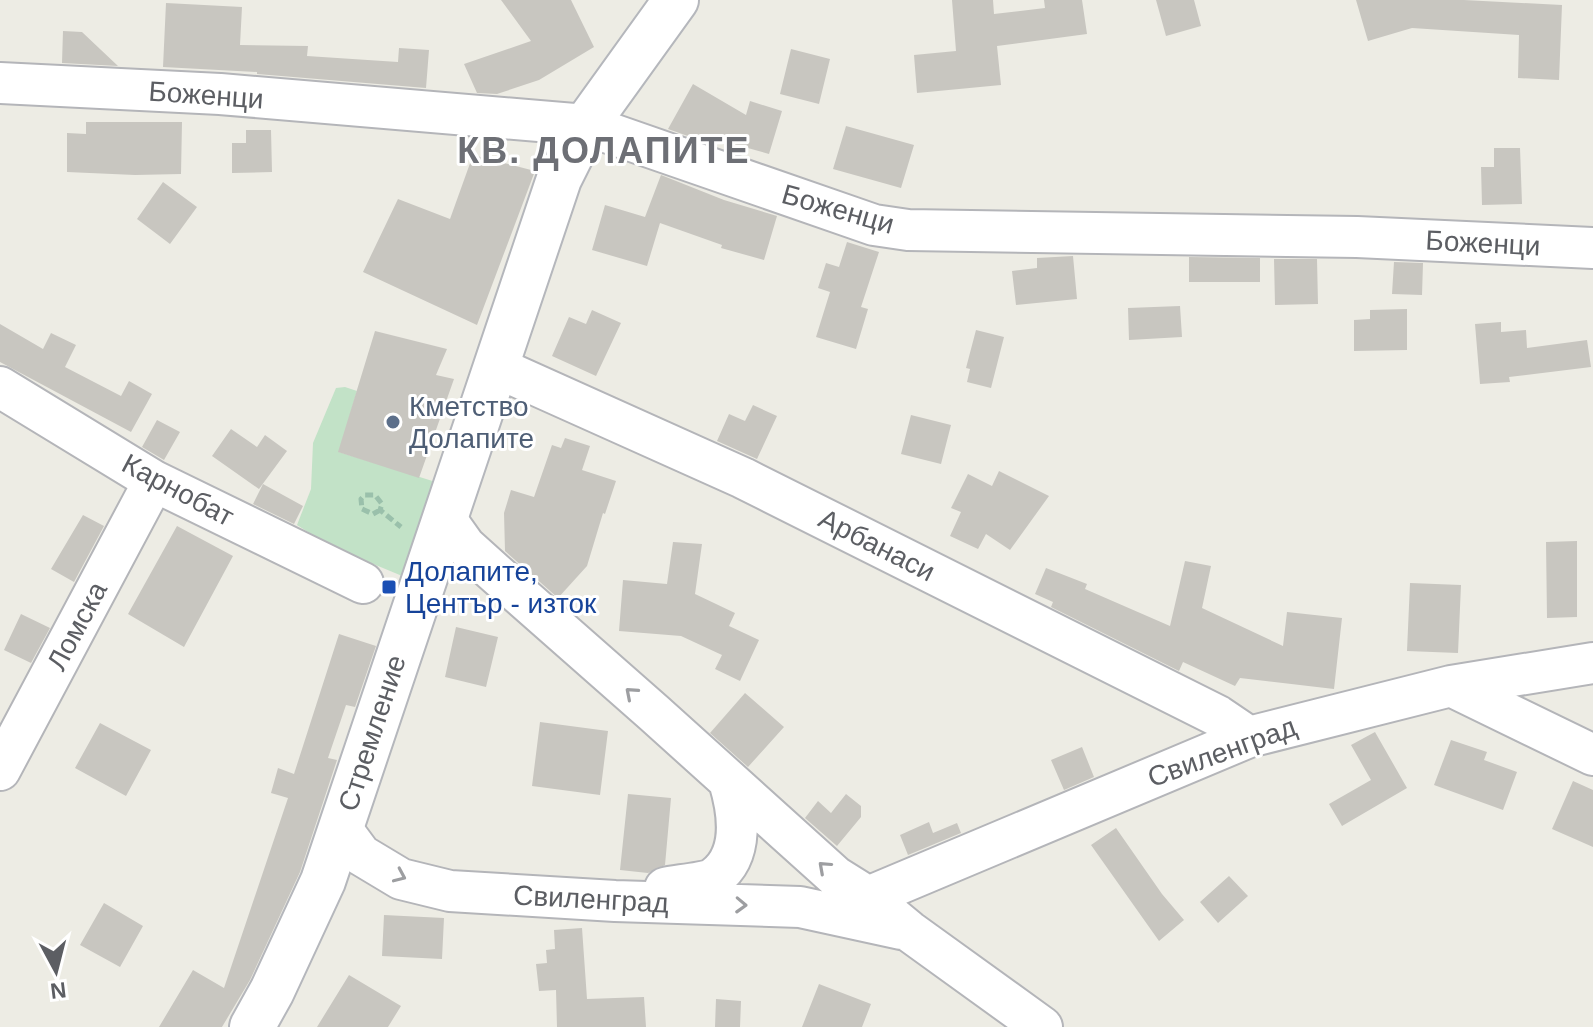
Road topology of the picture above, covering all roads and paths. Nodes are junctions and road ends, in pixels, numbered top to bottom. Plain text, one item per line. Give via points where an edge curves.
1 (676, 0) edge
2 (0, 83) edge
3 (586, 125) junction
4 (1593, 248) edge
5 (498, 368) junction
6 (0, 387) edge
7 (154, 481) junction
8 (361, 499) joint
9 (445, 518) junction
10 (363, 583) dead end
11 (1593, 663) edge
12 (1451, 686) junction
13 (1249, 737) junction
14 (1593, 755) edge
15 (0, 770) edge
16 (729, 781) junction
17 (341, 828) junction
18 (868, 897) junction
19 (615, 901) junction
20 (909, 931) junction
21 (252, 1027) edge
22 (1042, 1027) edge

1 - 3 street, Стремление
2 - 3 street, Боженци via 220,94
3 - 4 street, Боженци via 874,225 908,230 1357,237
3 - 5 street, Стремление via 559,179
5 - 9 street, Стремление
5 - 13 street, Арбанаси via 743,478 1218,716
6 - 7 street, Карнобат
7 - 10 street, Карнобат
7 - 15 street, Ломска
8 - 8 path via 365,512 380,510 375,495
16 -> 9 street via 465,546
9 - 17 street, Стремление
11 - 12 street, Свиленград
12 - 13 street, Свиленград
12 - 14 street
13 - 18 street, Свиленград
18 -> 16 street via 836,877
16 - 19 street via 737,823 735,846 713,879
17 -> 19 street, Свиленград via 361,855 401,879 450,891
17 - 21 street, Стремление via 323,881
18 - 20 street
19 -> 20 street, Свиленград via 800,907
20 - 22 street

